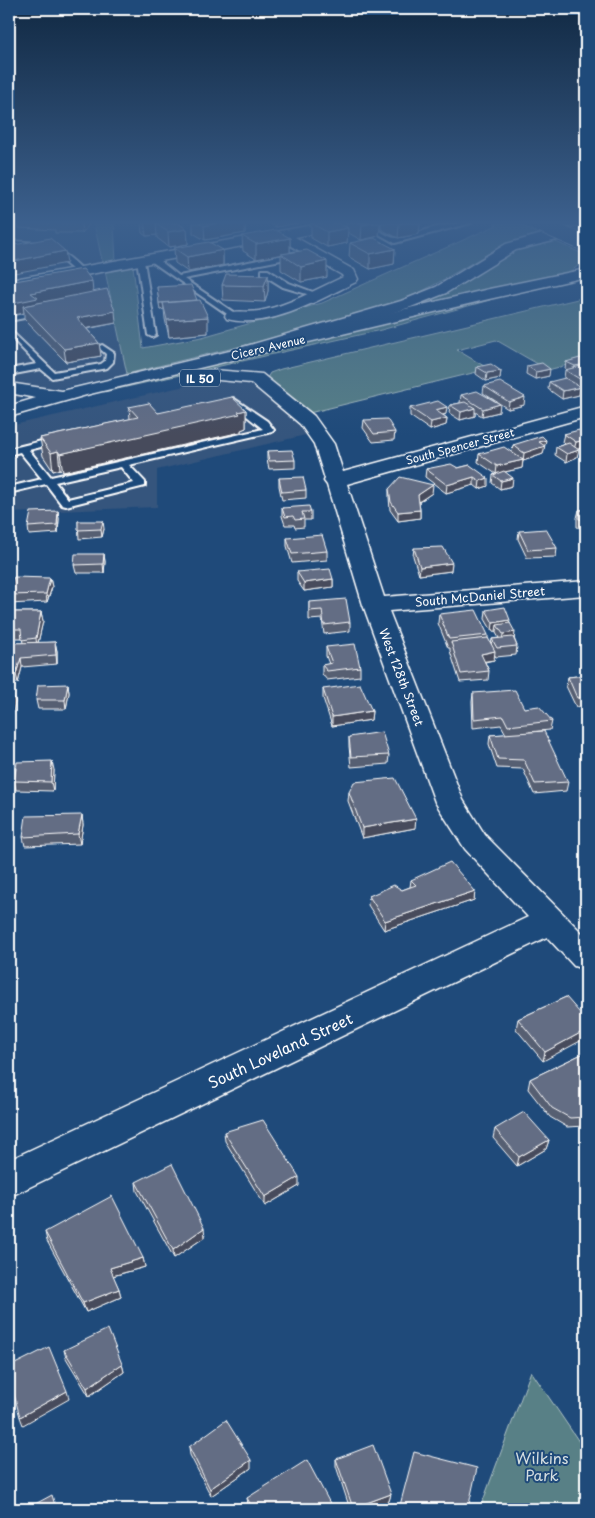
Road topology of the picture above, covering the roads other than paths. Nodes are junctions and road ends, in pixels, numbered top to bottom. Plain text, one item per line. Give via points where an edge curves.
1 (149, 294) edge
2 (201, 294) edge
3 (313, 294) edge
4 (431, 294) edge
5 (491, 294) edge
6 (317, 295) joint
7 (52, 310) edge
8 (233, 316) joint
9 (9, 319) edge
10 (9, 331) edge
11 (390, 334) dead end
12 (152, 335) dead end
13 (102, 347) dead end
14 (242, 353) junction
15 (42, 366) junction
16 (259, 371) junction
17 (9, 372) edge
18 (9, 388) edge
19 (71, 394) junction
20 (224, 403) edge
21 (586, 411) edge
22 (9, 413) edge
23 (70, 438) edge
24 (23, 449) junction
25 (9, 452) edge
26 (123, 464) junction
27 (49, 481) junction
28 (334, 481) junction
29 (9, 490) edge
30 (586, 588) edge
31 (375, 605) junction
32 (550, 921) junction
33 (586, 958) edge
34 (9, 1179) edge

1 - 12 lane
2 - 8 lane
3 - 6 lane
4 - 14 main road
5 - 14 main road, Cicero Avenue / IL 50
6 - 8 main road via 259,316
7 - 9 lane
10 - 15 lane
11 - 16 main road, Cicero Avenue / IL 50
13 - 15 lane via 110,352 109,362 104,366 52,375
14 - 19 main road, Cicero Avenue / IL 50
15 - 17 lane
16 - 22 main road, Cicero Avenue / IL 50 via 214,375 97,400
16 - 28 main road, West 128th Street via 307,420 324,444
18 - 19 main road
19 - 22 main road, Cicero Avenue / IL 50
20 - 26 lane via 233,401 269,430
21 - 28 main road, South Spencer Street
23 - 24 lane
24 - 25 lane
24 - 27 lane
26 - 27 lane
26 - 27 lane via 141,484 66,502
27 - 29 lane
28 - 31 main road, West 128th Street
30 - 31 main road, South McDaniel Street
31 - 32 main road, West 128th Street via 449,802 475,842
32 - 33 main road, West 128th Street
32 - 34 main road, South Loveland Street

